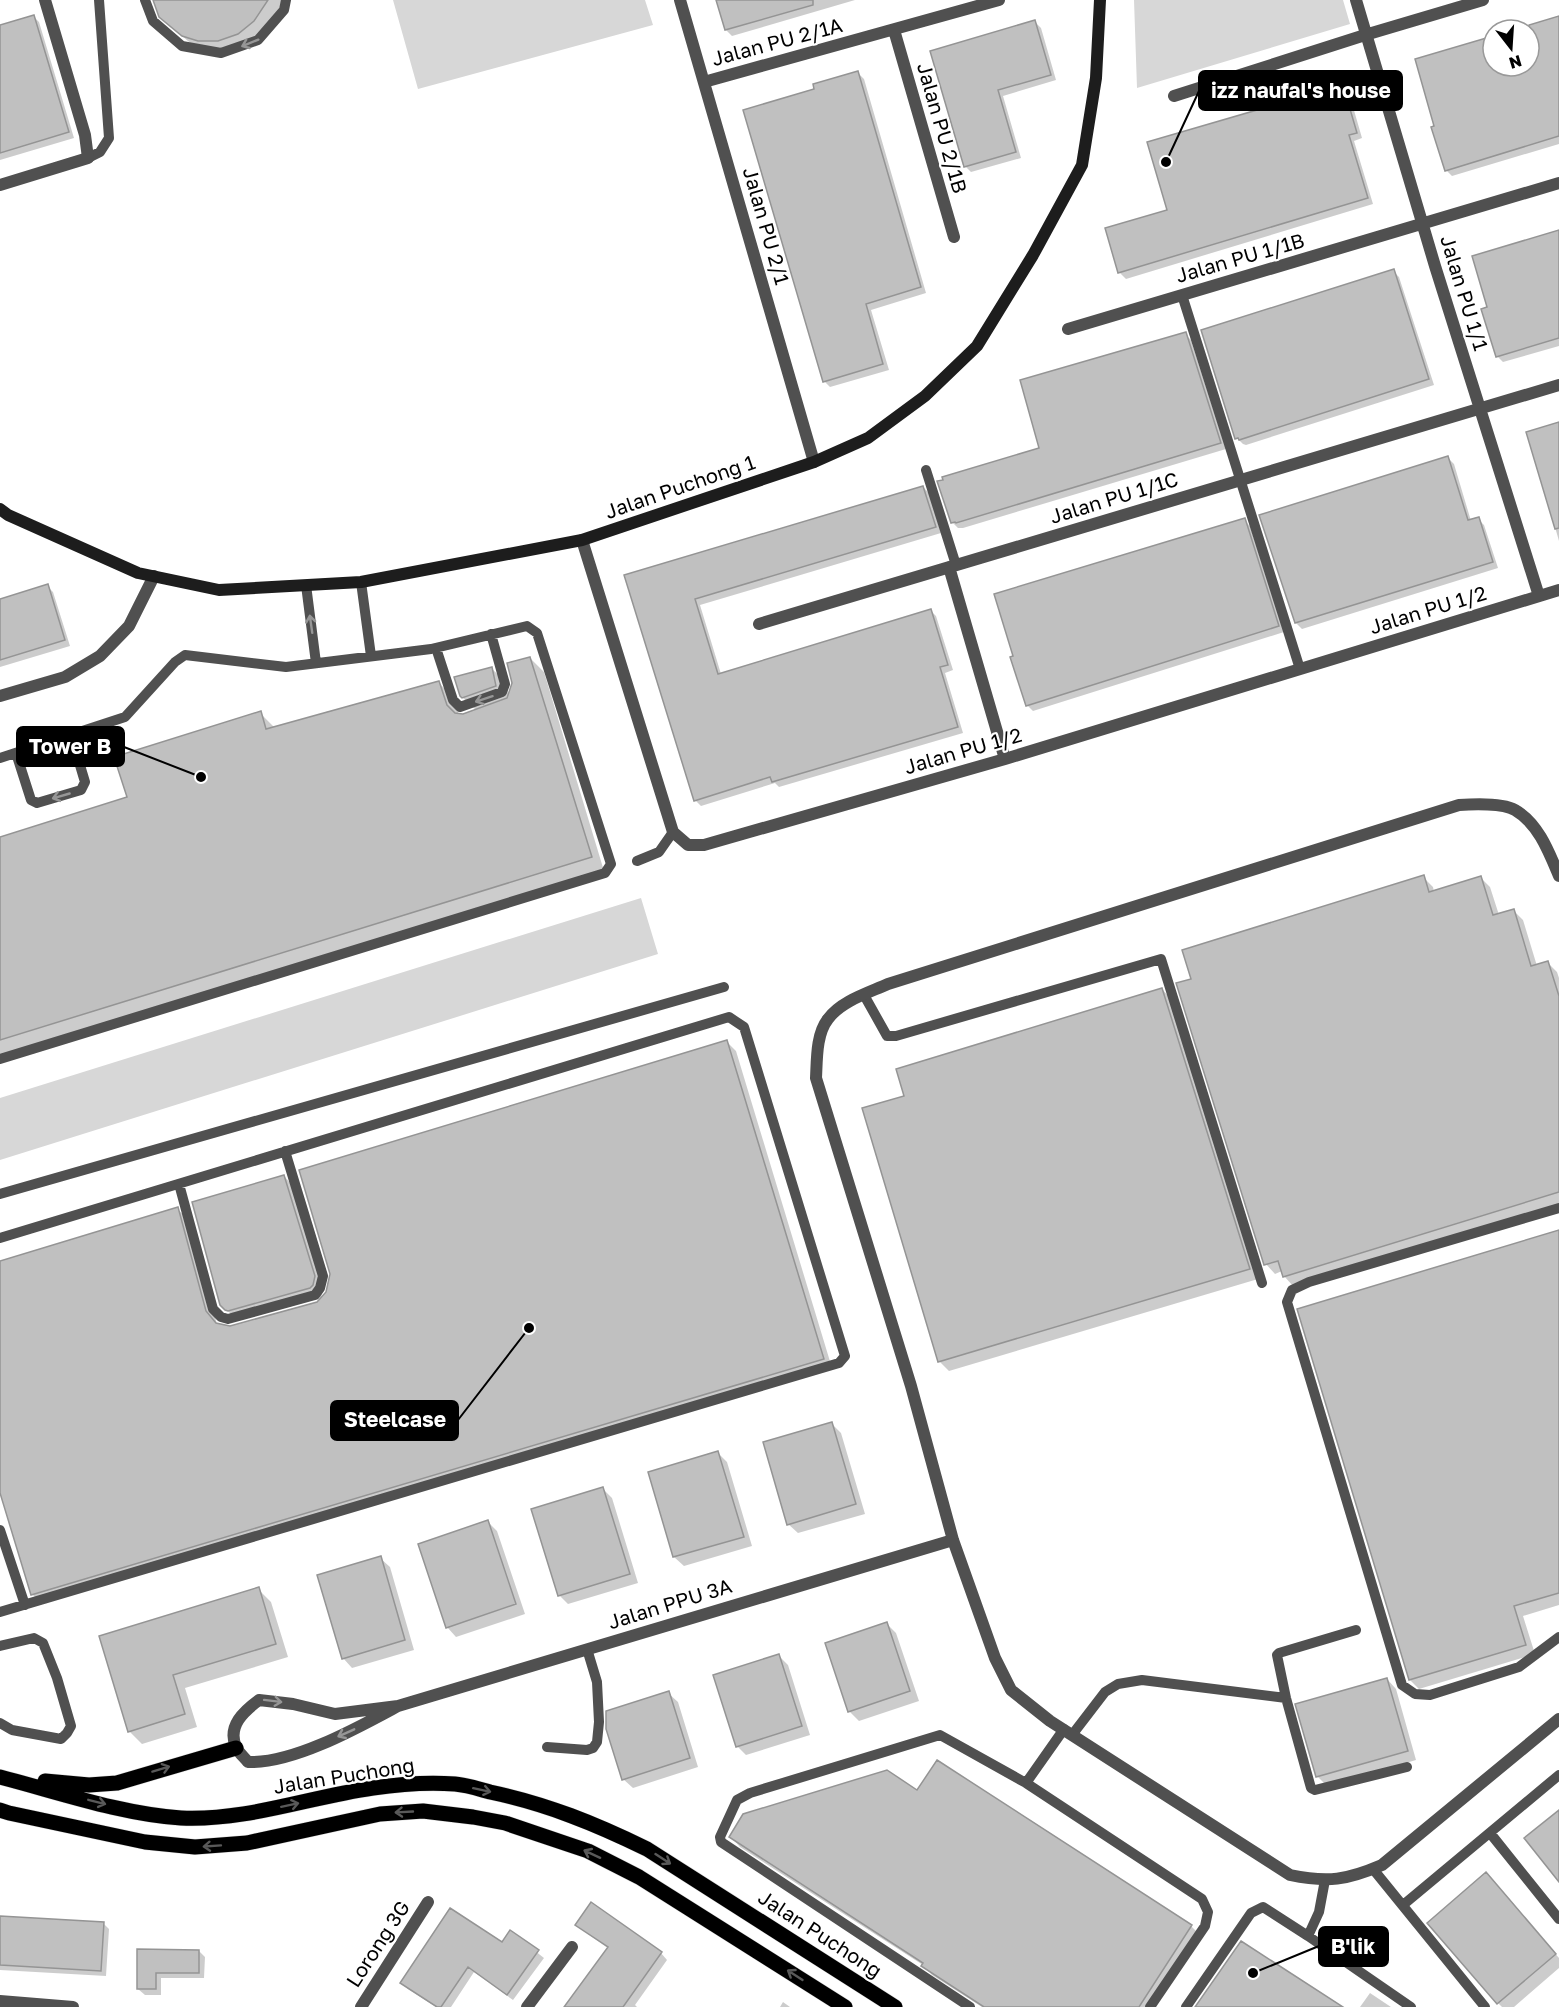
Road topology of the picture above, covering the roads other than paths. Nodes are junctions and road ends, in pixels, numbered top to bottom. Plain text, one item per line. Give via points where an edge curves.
1 (45, 0) edge
2 (99, 0) edge
3 (145, 0) edge
4 (286, 0) edge
5 (680, 0) edge
6 (999, 0) edge
7 (1100, 0) edge
8 (1356, 0) edge
9 (1483, 0) edge
10 (894, 30) junction
11 (1365, 35) junction
12 (704, 82) junction
13 (1174, 96) dead end
14 (88, 159) junction
15 (1559, 183) edge
16 (0, 185) edge
17 (1423, 224) junction
18 (954, 237) dead end
19 (1182, 295) junction
20 (1068, 329) dead end
21 (1559, 385) edge
22 (1480, 408) junction
23 (814, 462) junction
24 (926, 470) dead end
25 (1240, 480) junction
26 (0, 509) edge
27 (582, 540) junction
28 (952, 566) junction
29 (154, 576) junction
30 (361, 582) junction
31 (306, 585) junction
32 (1559, 590) edge
33 (1539, 596) junction
34 (759, 624) dead end
35 (491, 634) junction
36 (436, 648) junction
37 (371, 656) junction
38 (316, 663) junction
39 (1300, 669) junction
40 (0, 696) edge
41 (71, 735) junction
42 (16, 753) junction
43 (0, 758) edge
44 (1005, 759) junction
45 (673, 832) junction
46 (637, 861) dead end
47 (1559, 876) edge
48 (724, 987) dead end
49 (864, 995) junction
50 (0, 1059) edge
51 (285, 1151) junction
52 (178, 1184) junction
53 (0, 1194) edge
54 (1559, 1208) edge
55 (0, 1238) edge
56 (1262, 1283) dead end
57 (0, 1530) edge
58 (953, 1540) junction
59 (25, 1605) junction
60 (0, 1612) edge
61 (1356, 1630) dead end
62 (1559, 1637) edge
63 (0, 1646) edge
64 (587, 1649) junction
65 (1286, 1698) junction
66 (398, 1706) junction
67 (1559, 1719) edge
68 (0, 1723) edge
69 (1068, 1732) junction
70 (547, 1747) dead end
71 (236, 1748) junction
72 (1407, 1767) dead end
73 (1559, 1775) edge
74 (0, 1777) edge
75 (1026, 1783) junction
76 (0, 1810) edge
77 (1490, 1833) junction
78 (1373, 1869) junction
79 (1325, 1880) junction
80 (428, 1902) dead end
81 (1403, 1905) junction
82 (1559, 1919) edge
83 (1308, 1936) junction
84 (572, 1947) dead end
85 (0, 2001) edge
86 (73, 2007) edge
87 (361, 2007) edge
88 (527, 2007) edge
89 (845, 2007) edge
90 (895, 2007) edge
91 (970, 2007) edge
92 (1150, 2007) edge
93 (1186, 2007) edge
94 (1411, 2007) edge
95 (1485, 2007) edge

1 - 14 street via 85,135
2 - 14 lane via 109,138 100,152
4 -> 3 lane via 284,10 258,40 221,53 182,46 153,21
5 - 12 street, Jalan PU 2/1
6 - 10 street, Jalan PU 2/1A
7 - 23 street, Jalan Puchong 1 via 1096,78 1082,165 1034,255 977,346 925,396 868,438
8 - 11 street, Jalan PU 1/1
9 - 11 street
10 - 12 street, Jalan PU 2/1A
10 - 18 street, Jalan PU 2/1B
11 - 13 street
11 - 17 street, Jalan PU 1/1
12 - 23 street, Jalan PU 2/1
14 - 16 street
15 - 17 street, Jalan PU 1/1B
17 - 19 street, Jalan PU 1/1B
17 - 22 street, Jalan PU 1/1
19 - 20 street, Jalan PU 1/1B
19 - 25 lane
21 - 22 street, Jalan PU 1/1C
22 - 25 street, Jalan PU 1/1C
22 - 33 street, Jalan PU 1/1
23 - 27 street, Jalan Puchong 1
24 - 28 lane
25 - 28 street, Jalan PU 1/1C
25 - 39 lane
26 - 29 street, Jalan Puchong 1 via 138,573
27 - 30 street, Jalan Puchong 1
27 - 45 street
28 - 34 street, Jalan PU 1/1C
28 - 44 street
29 - 31 street, Jalan Puchong 1 via 219,590
29 - 40 street via 129,626 100,656 65,677
30 - 31 street, Jalan Puchong 1
30 - 37 lane
38 -> 31 lane
32 - 33 street, Jalan PU 1/2
33 - 39 street, Jalan PU 1/2
35 - 36 lane
35 -> 36 lane via 505,684 502,692 460,707 453,700
35 - 50 lane via 527,626 537,633 611,864 605,873
36 - 37 lane
37 - 38 lane
38 - 41 lane via 286,667 186,655 125,717
39 - 44 street, Jalan PU 1/2
41 - 42 lane
41 -> 42 lane via 85,782 81,790 34,802
42 - 43 lane
44 - 45 street, Jalan PU 1/2 via 704,845 688,845
45 - 46 lane via 659,852
47 - 49 street via 1534,826 1514,809 1481,804 1459,806 888,984
48 - 53 lane
49 - 56 lane via 887,1036 896,1036 1161,959
49 - 58 street via 827,1020 817,1047 816,1078 911,1386
51 - 52 lane
51 - 52 lane via 323,1276 315,1295 228,1319 221,1317 213,1309
51 - 59 lane via 729,1017 744,1027 845,1356 839,1363
52 - 55 lane
54 - 62 lane via 1309,1282 1292,1290 1287,1302 1402,1685 1415,1694 1430,1695 1519,1667
57 - 59 lane
58 - 64 street, Jalan PPU 3A
58 - 69 street via 995,1658 1011,1690
59 - 60 lane
61 - 65 lane via 1279,1653
63 - 68 lane via 34,1638 43,1643 71,1726 61,1739 12,1730
64 - 66 street, Jalan PPU 3A
64 - 70 lane via 597,1682 597,1742 587,1750
65 - 69 lane via 1142,1680 1118,1684 1105,1692
65 - 72 lane via 1311,1788
66 -> 71 street, Jalan PPU 3A via 348,1732 264,1762 248,1762
71 -> 66 street, Jalan PPU 3A via 233,1731 241,1713 259,1700 335,1714
67 - 78 street via 1425,1831
69 - 75 lane
69 - 79 street via 1290,1875
74 -> 71 main road via 89,1785 117,1783
73 - 77 lane
74 -> 90 main road, Jalan Puchong via 126,1810 181,1818 235,1816 373,1788 422,1783 457,1784 512,1797 556,1809 647,1849
75 - 91 lane via 940,1735 750,1793 737,1800 720,1837 721,1842
75 - 92 lane via 1202,1899 1208,1912 1205,1926
89 -> 76 main road via 639,1878 588,1851 505,1823 423,1811 380,1814 247,1844 195,1847 145,1842
77 - 81 lane
77 - 82 lane
78 - 79 street via 1353,1877
78 - 81 lane
79 - 83 lane via 1319,1912
80 - 87 street, Lorong 3G
81 - 95 lane
83 - 93 lane via 1263,1907 1251,1913
83 - 94 lane
84 - 88 street
85 - 86 street

